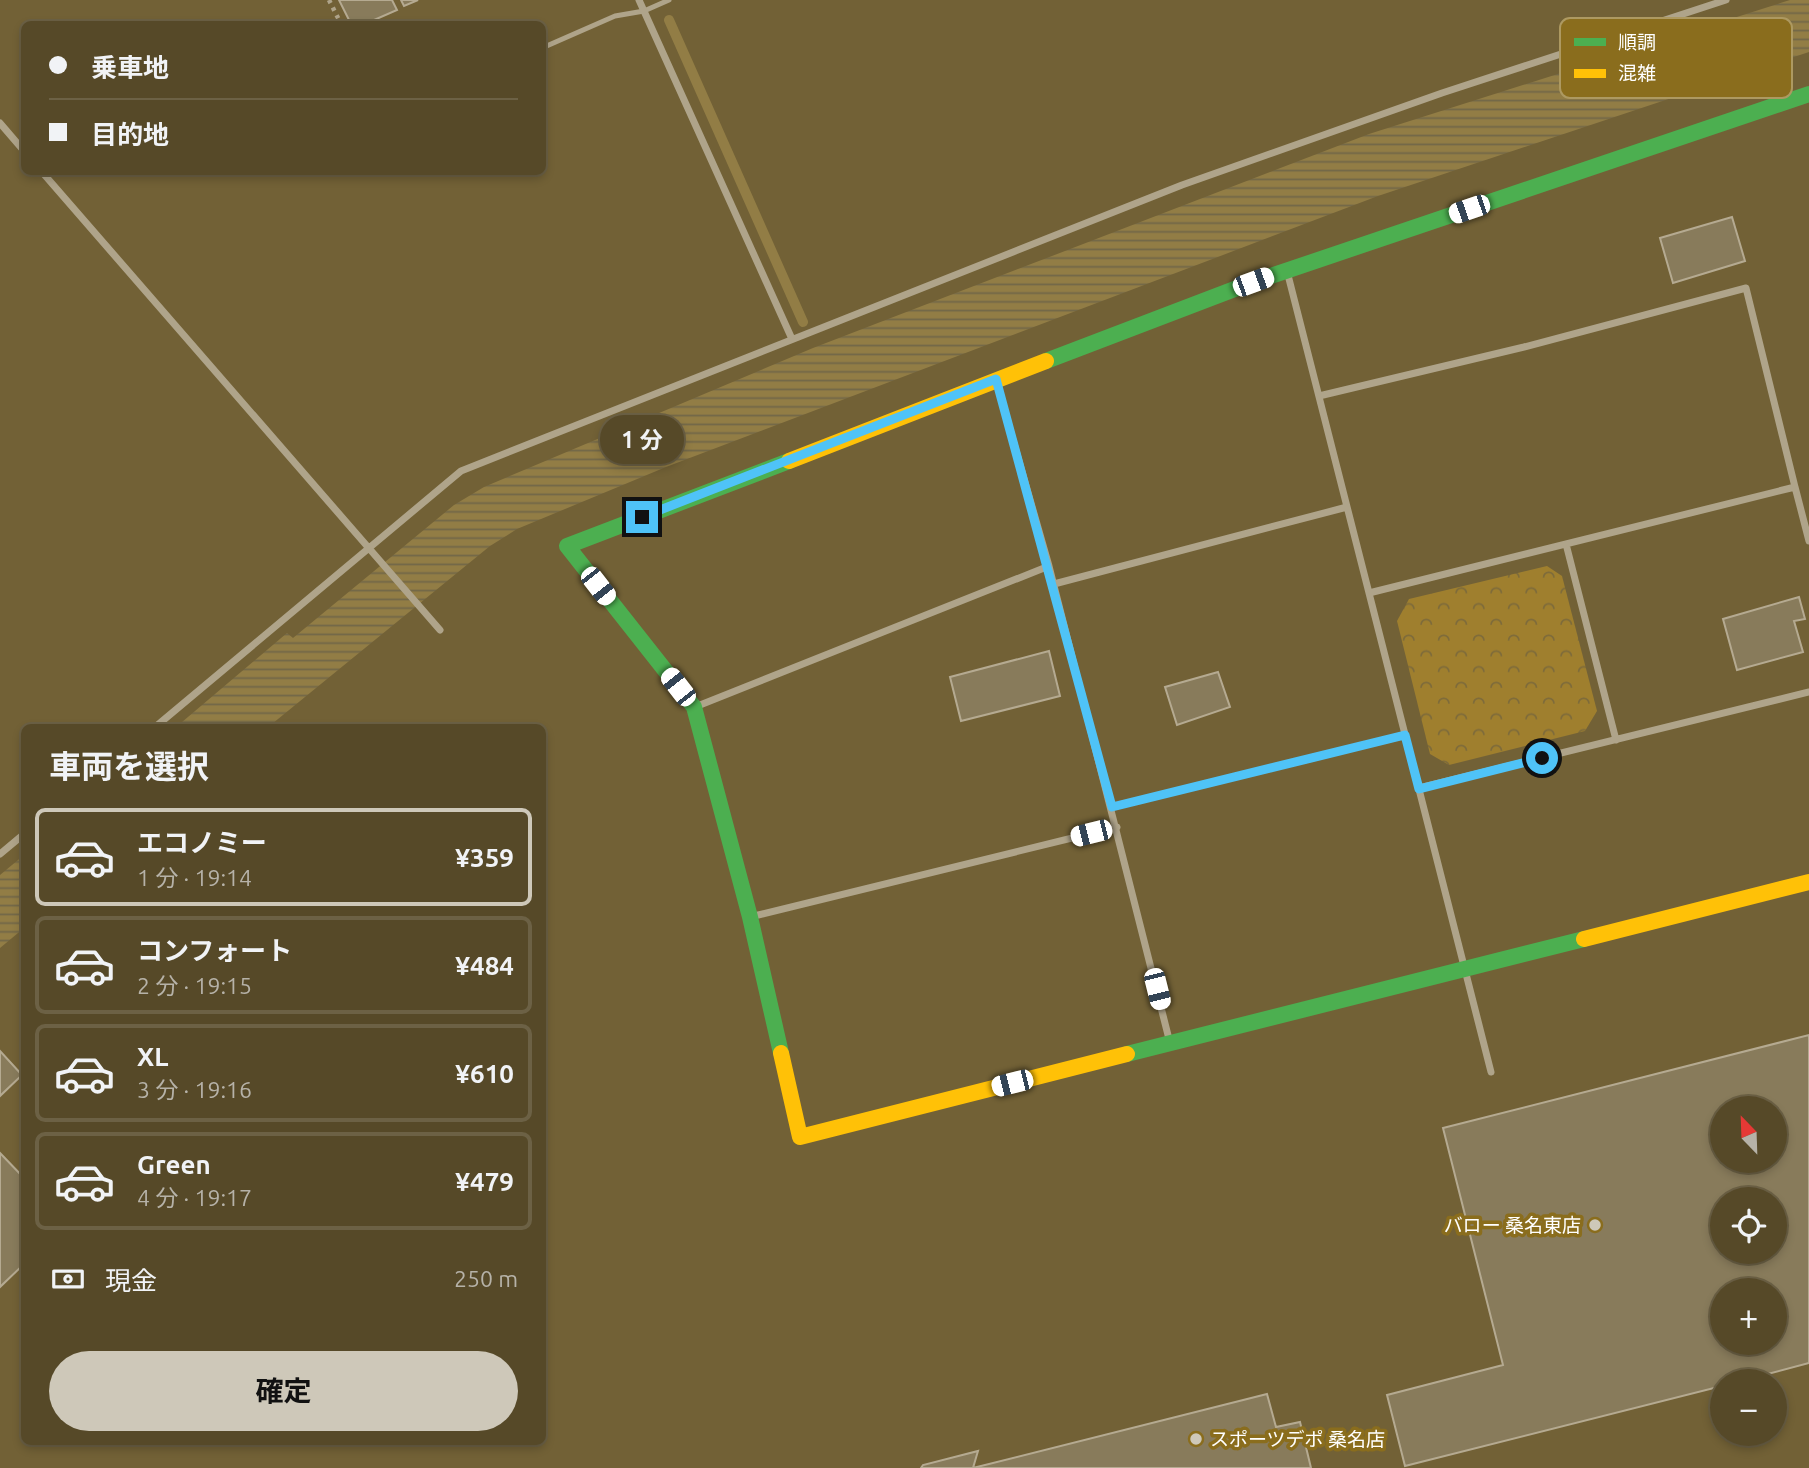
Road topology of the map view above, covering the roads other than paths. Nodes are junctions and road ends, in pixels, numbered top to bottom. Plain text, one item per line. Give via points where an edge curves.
1 (639, 0) edge
2 (669, 0) edge
3 (1726, 0) edge
4 (644, 11) junction
5 (1671, 18) edge
6 (546, 46) edge
7 (1560, 54) edge
8 (1809, 94) edge
9 (0, 123) edge
10 (21, 148) edge
11 (45, 175) edge
12 (1287, 271) junction
13 (792, 339) junction
14 (996, 379) junction
15 (1319, 396) junction
16 (1795, 487) junction
17 (1809, 504) edge
18 (1800, 507) junction
19 (1347, 508) junction
20 (1809, 541) edge
21 (1566, 544) junction
22 (370, 550) junction
23 (1049, 566) junction
24 (1054, 584) junction
25 (1369, 593) junction
26 (440, 630) dead end
27 (1809, 692) edge
28 (694, 707) junction
29 (159, 724) edge
30 (1405, 735) junction
31 (1615, 740) junction
32 (1419, 789) junction
33 (1112, 807) junction
34 (1117, 827) junction
35 (21, 836) edge
36 (0, 854) edge
37 (1809, 882) edge
38 (750, 917) junction
39 (1465, 969) junction
40 (1170, 1043) junction
41 (1491, 1072) dead end

1 - 4 street
2 - 4 lane
3 - 5 street
4 - 6 lane via 615,16
4 - 13 street
7 - 13 street via 1195,181
8 - 12 street
9 - 10 street
11 - 22 street
12 - 14 street
12 - 15 street
13 - 22 street via 461,471
14 - 23 street
14 - 28 street via 567,546
15 - 16 street via 1746,288
15 - 19 street
16 - 18 street
16 - 21 street
17 - 18 street
18 - 20 street
19 - 24 street
19 - 25 street
21 - 25 street
21 - 31 street
22 - 26 street
22 - 29 street
23 - 24 street
23 - 28 street
24 - 33 street
25 - 30 street
27 - 31 street
28 - 38 street
30 - 32 street
30 - 33 street
31 - 32 street
32 - 39 street
33 - 34 street
34 - 38 street
34 - 40 street
35 - 36 street
37 - 39 street
38 - 40 street via 800,1137
39 - 40 street
39 - 41 street

